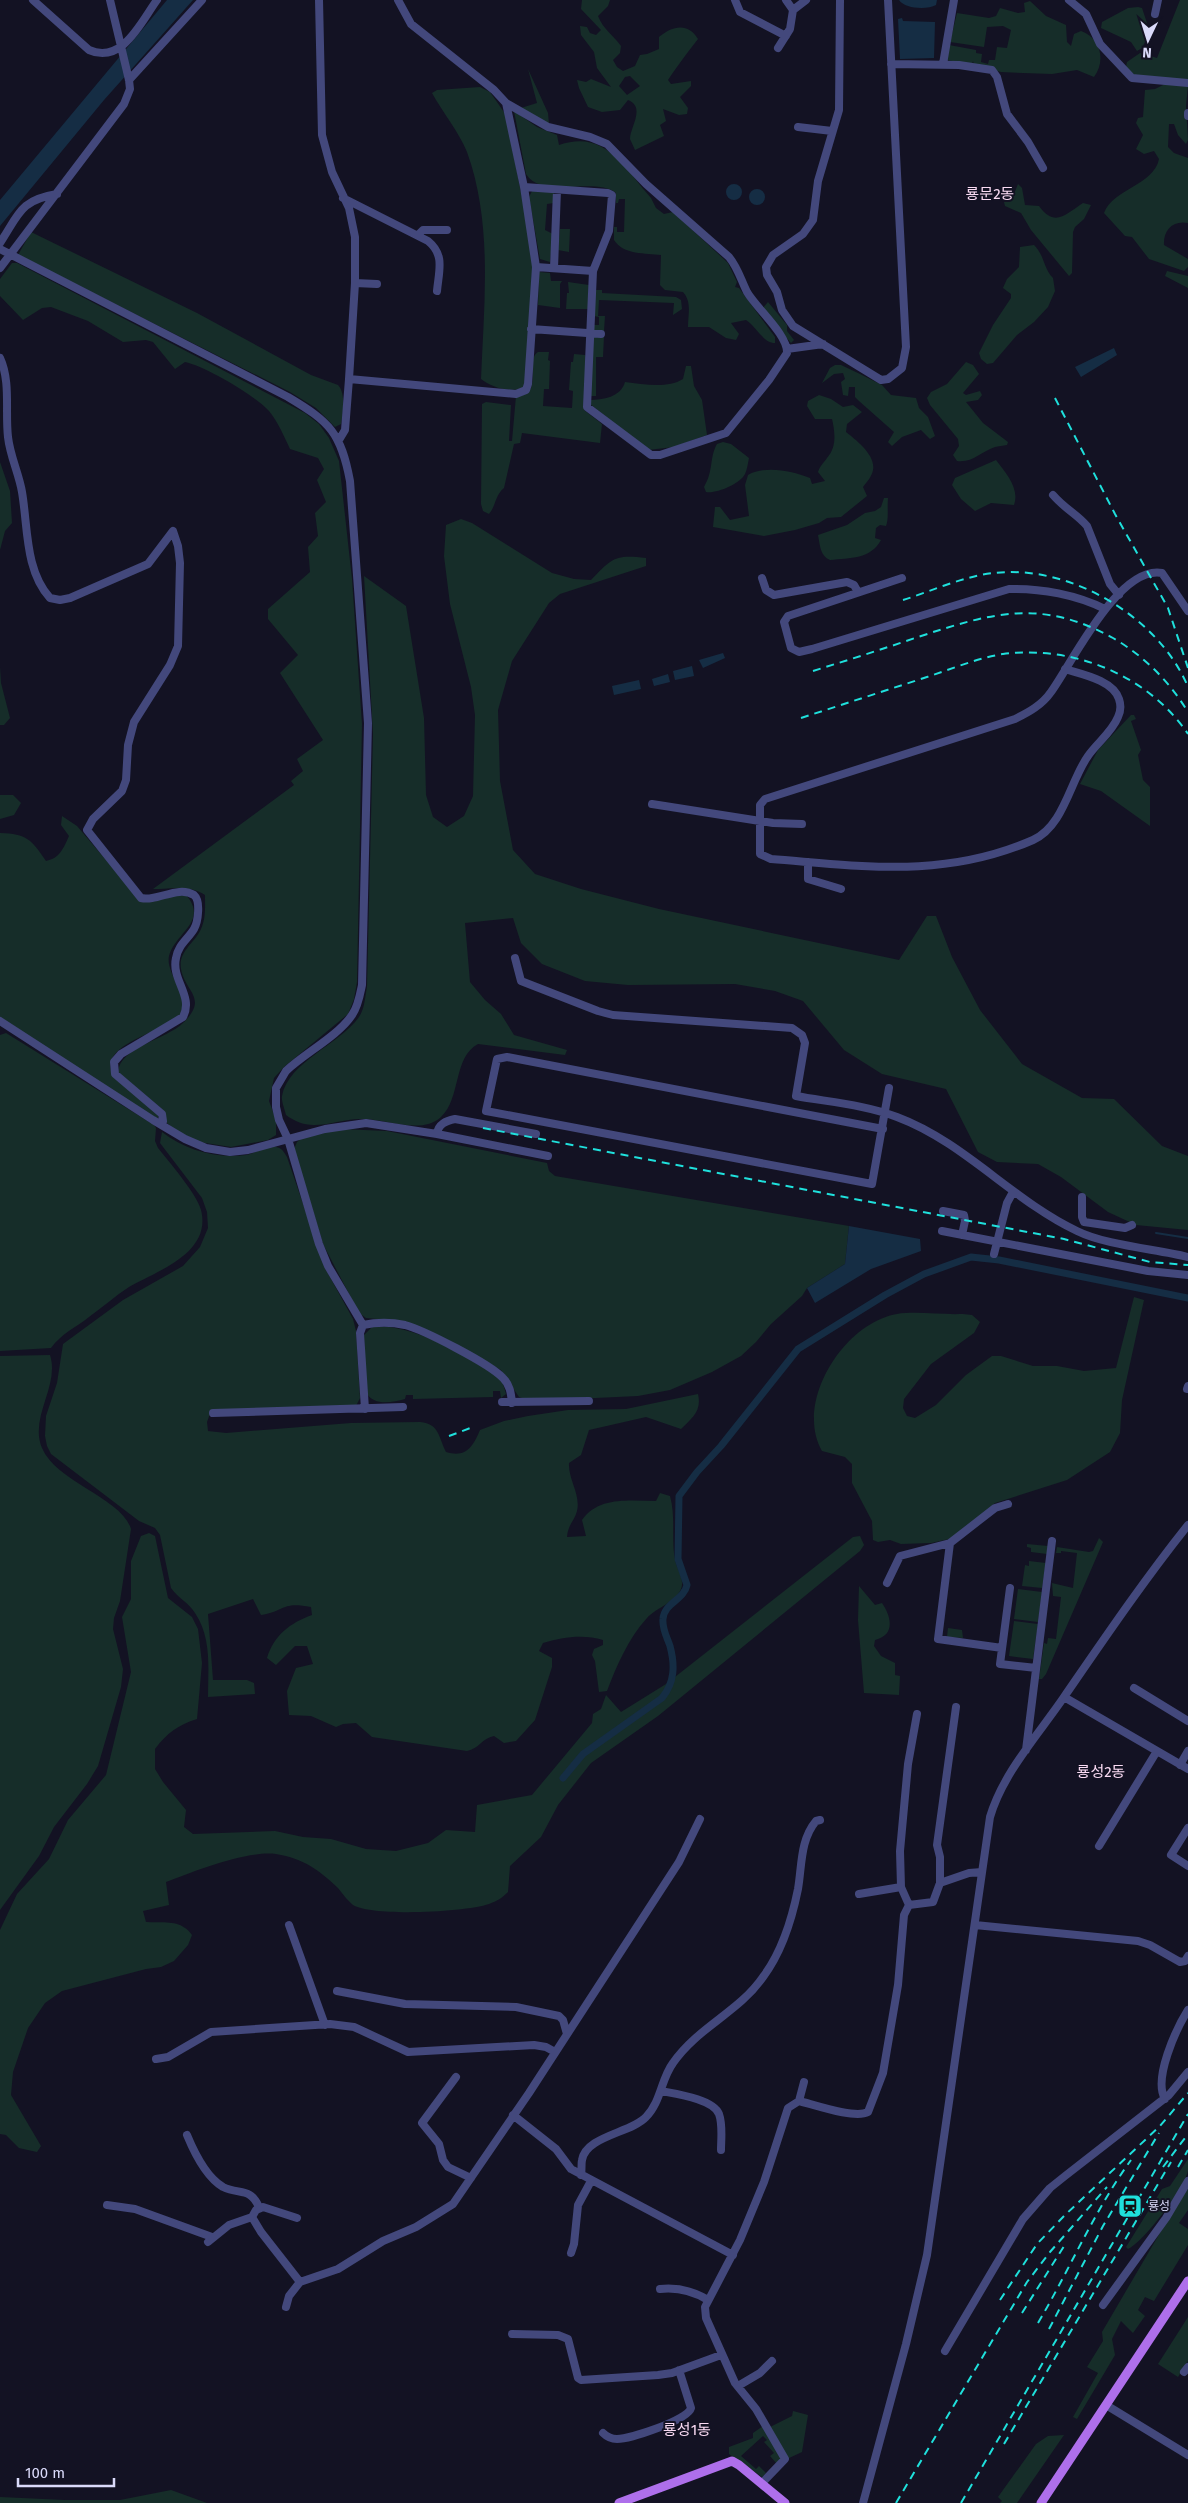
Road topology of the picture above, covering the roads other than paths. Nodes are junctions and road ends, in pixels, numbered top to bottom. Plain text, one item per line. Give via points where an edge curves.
1 (33, 0) edge
2 (110, 0) edge
3 (157, 0) edge
4 (202, 0) edge
5 (319, 0) edge
6 (398, 0) edge
7 (735, 0) edge
8 (786, 0) edge
9 (806, 0) edge
10 (840, 0) edge
11 (888, 0) edge
12 (954, 0) edge
13 (1070, 0) edge
14 (1158, 0) edge
15 (793, 10) junction
16 (1155, 14) dead end
17 (786, 36) junction
18 (778, 48) dead end
19 (122, 51) junction
20 (891, 64) junction
21 (943, 64) junction
22 (129, 77) junction
23 (1188, 83) edge
24 (506, 103) junction
25 (798, 127) dead end
26 (832, 131) junction
27 (1043, 168) dead end
28 (524, 188) junction
29 (557, 190) junction
30 (57, 194) junction
31 (344, 198) junction
32 (447, 230) dead end
33 (418, 236) junction
34 (0, 243) edge
35 (0, 249) edge
36 (10, 254) junction
37 (536, 267) junction
38 (0, 268) edge
39 (554, 268) junction
40 (593, 271) junction
41 (355, 283) junction
42 (378, 284) dead end
43 (437, 291) dead end
44 (531, 329) junction
45 (590, 333) junction
46 (601, 334) dead end
47 (823, 344) junction
48 (787, 349) junction
49 (0, 358) edge
50 (348, 379) junction
51 (340, 440) junction
52 (1054, 495) dead end
53 (762, 578) dead end
54 (902, 578) dead end
55 (858, 592) junction
56 (1119, 595) junction
57 (1105, 609) junction
58 (1188, 610) edge
59 (1064, 669) junction
60 (652, 804) dead end
61 (760, 820) junction
62 (802, 824) dead end
63 (808, 862) junction
64 (841, 889) dead end
65 (515, 958) dead end
66 (0, 1021) edge
67 (890, 1088) dead end
68 (796, 1096) junction
69 (840, 1104) junction
70 (793, 1112) junction
71 (885, 1113) junction
72 (837, 1120) junction
73 (163, 1121) dead end
74 (883, 1129) junction
75 (437, 1134) junction
76 (536, 1134) dead end
77 (288, 1139) junction
78 (548, 1156) dead end
79 (1013, 1192) junction
80 (1082, 1197) dead end
81 (943, 1211) dead end
82 (1084, 1222) junction
83 (1132, 1225) dead end
84 (942, 1231) dead end
85 (1079, 1233) junction
86 (962, 1235) junction
87 (997, 1242) junction
88 (994, 1254) dead end
89 (1188, 1257) edge
90 (1188, 1275) edge
91 (362, 1325) junction
92 (589, 1401) dead end
93 (502, 1402) dead end
94 (512, 1403) junction
95 (403, 1406) dead end
96 (365, 1409) junction
97 (213, 1413) dead end
98 (1008, 1504) dead end
99 (1188, 1525) edge
100 (1052, 1541) dead end
101 (950, 1544) junction
102 (887, 1583) dead end
103 (1010, 1588) dead end
104 (1002, 1648) junction
105 (1036, 1668) junction
106 (1134, 1688) dead end
107 (1064, 1697) junction
108 (956, 1707) dead end
109 (917, 1714) dead end
110 (1188, 1721) edge
111 (1157, 1751) junction
112 (1025, 1752) junction
113 (1188, 1752) edge
114 (1180, 1765) junction
115 (1188, 1770) edge
116 (700, 1819) dead end
117 (820, 1820) dead end
118 (1188, 1828) edge
119 (1099, 1846) dead end
120 (1188, 1866) edge
121 (982, 1872) junction
122 (940, 1883) junction
123 (901, 1887) junction
124 (859, 1894) dead end
125 (909, 1905) junction
126 (975, 1925) junction
127 (288, 1926) dead end
128 (1188, 1956) edge
129 (336, 1991) dead end
130 (1188, 2010) edge
131 (325, 2024) junction
132 (567, 2034) junction
133 (555, 2052) junction
134 (156, 2059) dead end
135 (1188, 2072) edge
136 (456, 2078) dead end
137 (804, 2082) dead end
138 (661, 2090) junction
139 (1165, 2099) junction
140 (799, 2101) junction
141 (513, 2114) junction
142 (187, 2135) dead end
143 (721, 2150) dead end
144 (940, 2168) junction
145 (949, 2170) dead end
146 (582, 2175) junction
147 (471, 2178) junction
148 (591, 2181) junction
149 (1188, 2181) edge
150 (107, 2205) dead end
151 (259, 2207) junction
152 (252, 2217) junction
153 (297, 2218) dead end
154 (570, 2253) dead end
155 (733, 2255) junction
156 (1188, 2281) edge
157 (300, 2282) junction
158 (660, 2290) dead end
159 (708, 2300) junction
160 (1104, 2305) dead end
161 (286, 2307) dead end
162 (512, 2334) dead end
163 (945, 2351) dead end
164 (721, 2355) junction
165 (772, 2361) dead end
166 (679, 2370) junction
167 (738, 2386) junction
168 (1106, 2405) junction
169 (603, 2433) dead end
170 (1188, 2454) edge
171 (762, 2483) junction
172 (633, 2500) edge
173 (619, 2503) edge
174 (785, 2503) edge
175 (863, 2503) edge
176 (1040, 2503) edge

1 - 19 street via 89,50 97,54
2 - 19 street
3 - 19 street
4 - 22 street
5 - 31 street via 322,135 332,172
6 - 24 street via 411,24
7 - 17 street via 740,12
8 - 15 street
9 - 15 street
10 - 26 street via 840,98
11 - 20 street
12 - 21 street
13 - 23 street via 1086,14 1100,44 1132,78
14 - 16 street
15 - 17 street
17 - 18 street
19 - 22 street
20 - 21 street
20 - 47 street via 906,347 902,368 888,380 881,380
21 - 27 street via 984,68 995,73 1008,114
22 - 30 street via 130,89 124,104
24 - 28 street
24 - 48 street via 548,127 607,144 646,184 729,257 752,299
25 - 26 street
26 - 47 street via 818,181 813,220 803,234 773,255 766,267 782,310 793,326
28 - 29 street
28 - 37 street
29 - 39 street
29 - 40 street via 608,192 612,195 610,231
30 - 34 street via 41,196 26,203
30 - 36 street
31 - 33 street
31 - 41 street via 355,237
32 - 33 street via 423,230
33 - 43 street via 428,240 439,251
35 - 36 street
36 - 38 street
36 - 51 street via 288,397 316,413
37 - 39 street
37 - 44 street
39 - 40 street
40 - 45 street
41 - 42 street
41 - 50 street
44 - 45 street
44 - 50 street via 528,384 522,393
45 - 46 street
45 - 48 street via 587,408 651,455 660,455 726,433 769,380
47 - 48 street
49 - 73 street via 6,375 8,436 22,492 32,558 37,580 50,598 70,598 148,564 173,531 178,546 179,635 176,655 134,722 122,791 92,819 87,830 141,898 153,899 181,892 196,898 196,925 176,957 178,981 187,1001 183,1017 121,1054 114,1062 115,1074 162,1114
50 - 51 street via 345,430
51 - 77 street via 350,481 368,723 362,985 352,1016 279,1079 276,1107
52 - 56 street via 1087,526 1110,584
53 - 55 street via 766,590 774,595 847,582
54 - 55 street
55 - 57 street via 788,616 784,622 790,648 799,652 812,649 1009,589 1062,595
56 - 57 street
56 - 58 street via 1134,580 1150,572 1162,573
57 - 59 street
59 - 61 street via 1040,704 1015,719 765,799 760,805
59 - 63 street via 1111,687 1117,693 1121,706 1115,724 1087,757 1062,807 1042,835 989,855 932,867
60 - 61 street
61 - 62 street
61 - 63 street via 760,854 764,858
63 - 64 street via 808,879
65 - 68 street via 521,981 598,1011 634,1018 795,1030 805,1043
66 - 77 street via 197,1145 238,1151
67 - 71 street
68 - 69 street
68 - 70 street
69 - 71 street
69 - 72 street
70 - 72 street
70 - 74 street via 507,1057 497,1059 486,1111 872,1184
71 - 74 street
71 - 79 street via 907,1121 954,1147
72 - 74 street
75 - 76 street via 442,1123 455,1119
75 - 77 street via 361,1123
75 - 78 street
77 - 91 street via 319,1244
79 - 85 street
79 - 87 street
80 - 82 street
81 - 86 street via 964,1215
82 - 83 street via 1125,1228
82 - 85 street
84 - 86 street
85 - 89 street
86 - 87 street
87 - 88 street
87 - 90 street via 1148,1271
91 - 94 street via 374,1322 406,1326 456,1349 503,1378 509,1386
91 - 96 street
92 - 94 street
93 - 94 street
95 - 96 street
96 - 97 street
98 - 101 street via 995,1508
99 - 107 street via 1160,1559
100 - 105 street
101 - 102 street via 900,1556
101 - 104 street via 938,1639
103 - 104 street
104 - 105 street via 1000,1664
105 - 112 street
106 - 110 street
107 - 111 street
107 - 112 street
108 - 122 street via 938,1845
109 - 123 street via 903,1813
111 - 114 street
111 - 119 street
112 - 121 street via 995,1800
113 - 114 street
114 - 115 street
116 - 132 street via 679,1862
117 - 138 street via 810,1828 801,1858 794,1906 780,1946 764,1977 742,2002 703,2029 672,2064
118 - 120 street via 1172,1856
121 - 122 street
121 - 126 street
122 - 125 street via 932,1902
123 - 124 street
123 - 125 street
125 - 140 street via 904,1915 898,1985 883,2073 868,2112 852,2114
126 - 128 street via 1138,1941 1180,1962 1185,1962
126 - 144 street
127 - 131 street
129 - 132 street via 405,2004 516,2007 559,2016
130 - 139 street via 1172,2041 1161,2086
131 - 133 street via 354,2027 408,2052 534,2045
131 - 134 street via 211,2032 168,2057
132 - 133 street
133 - 141 street
135 - 139 street
136 - 147 street via 422,2123 437,2139 448,2167
137 - 140 street
138 - 143 street via 714,2108 720,2120
138 - 146 street via 654,2108 641,2122 590,2146 582,2159
139 - 163 street via 1050,2188 1023,2219
140 - 155 street via 788,2108 764,2182
141 - 146 street via 544,2138 572,2169
141 - 147 street
142 - 151 street via 195,2153 218,2182 251,2195
144 - 145 street
144 - 175 street via 923,2278
146 - 148 street
147 - 157 street via 453,2204 423,2223 383,2241 331,2272
148 - 154 street via 578,2204
148 - 155 street
149 - 160 street via 1166,2218
150 - 152 street via 135,2209 210,2240 238,2220
151 - 152 street
151 - 153 street
152 - 157 street
155 - 159 street
156 - 168 main road
157 - 161 street via 289,2296
158 - 159 street via 680,2289
159 - 164 street via 701,2313
162 - 166 street via 558,2334 568,2339 581,2380 658,2375
164 - 166 street
164 - 167 street
165 - 167 street via 760,2373
166 - 169 street via 691,2408 685,2416 618,2439
167 - 171 street via 756,2409 785,2459
168 - 170 street
168 - 176 main road
171 - 172 main road via 732,2461
171 - 174 main road
172 - 173 main road

